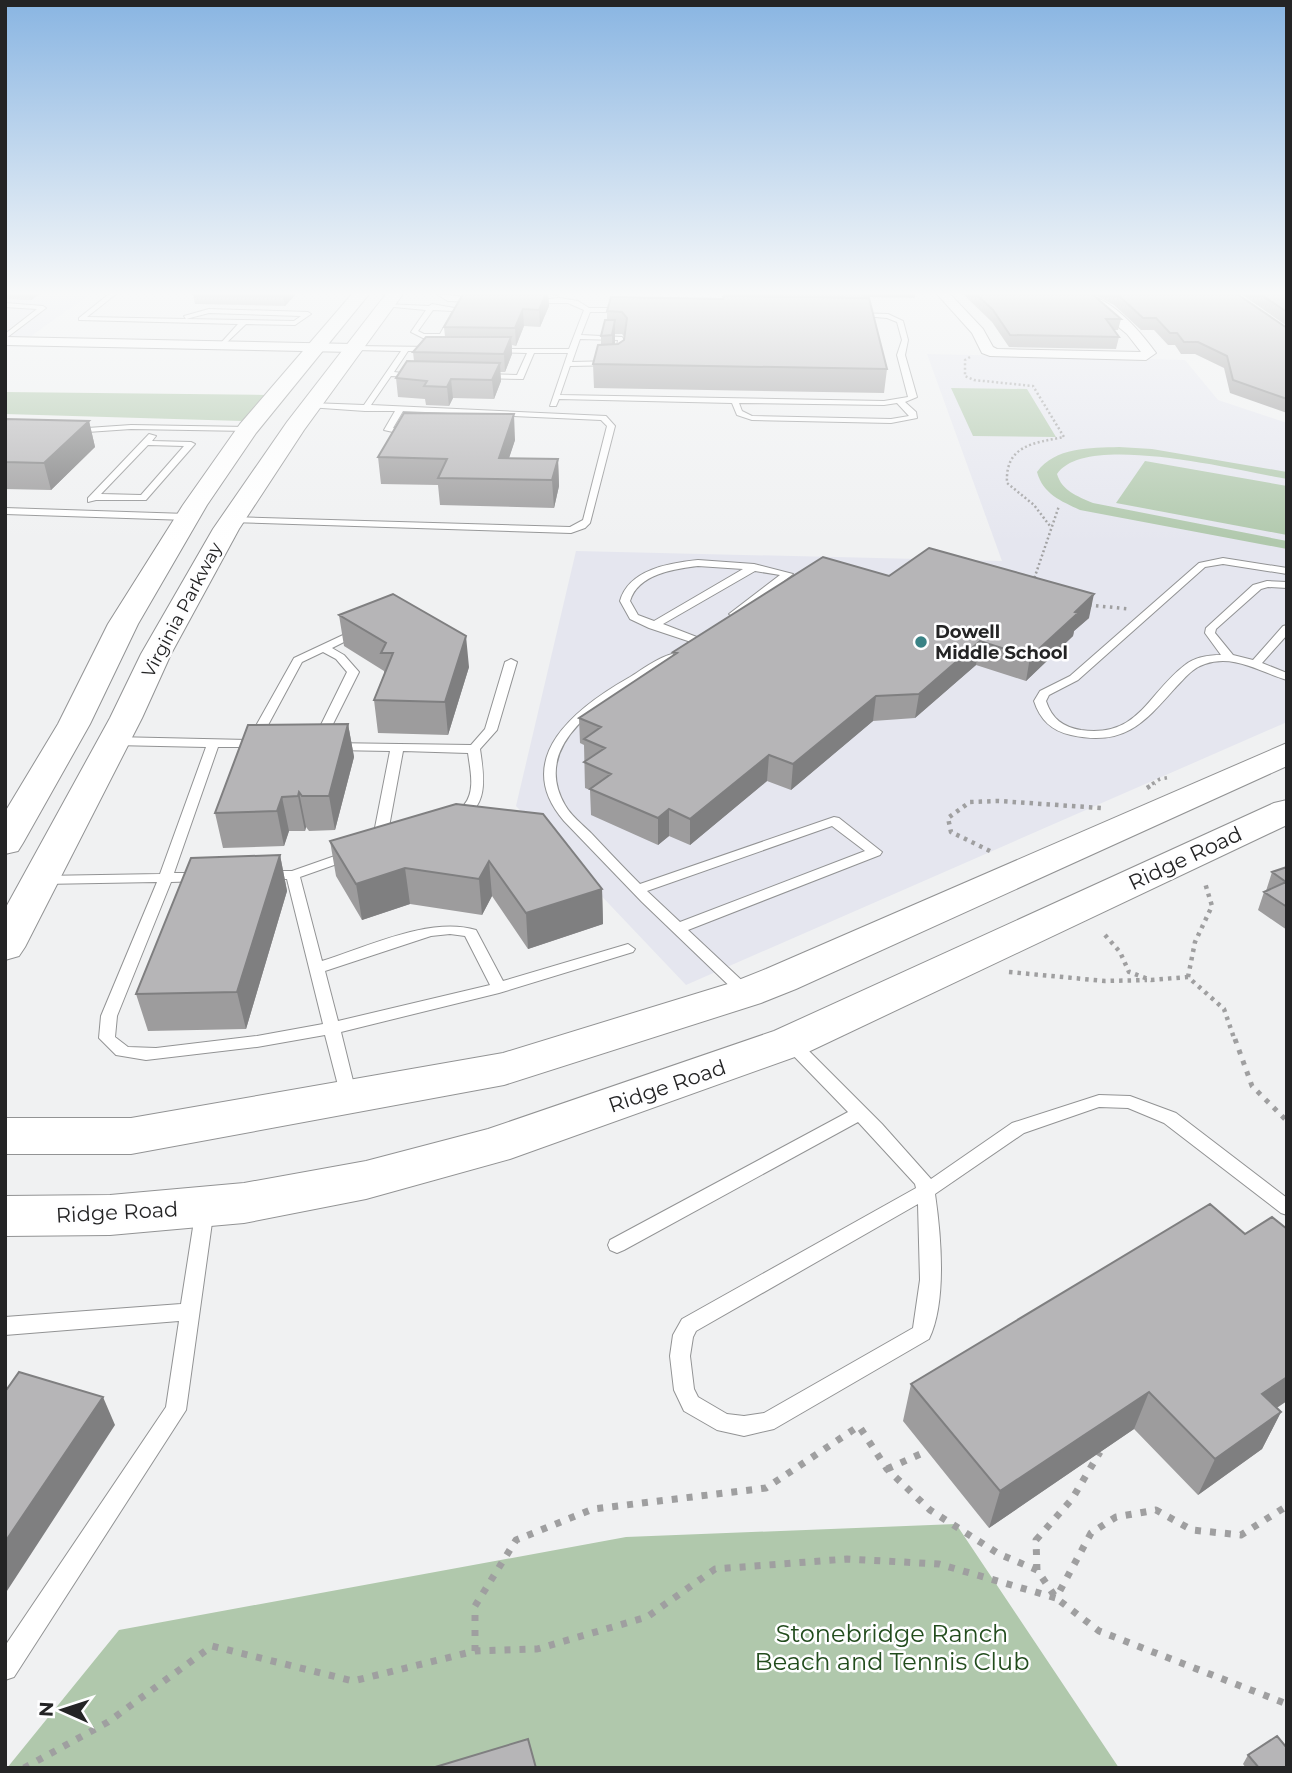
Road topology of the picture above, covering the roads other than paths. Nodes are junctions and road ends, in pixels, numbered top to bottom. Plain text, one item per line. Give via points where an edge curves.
1 (292, 377) edge
2 (332, 377) edge
3 (387, 377) edge
4 (563, 377) edge
5 (907, 377) edge
6 (556, 397) junction
7 (735, 400) junction
8 (900, 402) junction
9 (311, 405) junction
10 (365, 410) junction
11 (399, 411) junction
12 (503, 414) junction
13 (549, 416) junction
14 (498, 424) edge
15 (161, 428) junction
16 (248, 429) junction
17 (65, 432) edge
18 (416, 434) edge
19 (146, 443) junction
20 (264, 473) junction
21 (94, 497) junction
22 (5, 511) edge
23 (78, 514) junction
24 (187, 517) junction
25 (232, 520) junction
26 (754, 567) junction
27 (1287, 571) edge
28 (788, 574) junction
29 (802, 574) edge
30 (1287, 585) edge
31 (728, 619) edge
32 (123, 624) junction
33 (370, 626) edge
34 (653, 626) junction
35 (1287, 628) edge
36 (323, 647) junction
37 (1230, 659) junction
38 (512, 662) dead end
39 (1255, 664) junction
40 (1287, 677) edge
41 (117, 736) junction
42 (214, 743) junction
43 (252, 744) junction
44 (278, 745) edge
45 (397, 748) junction
46 (474, 749) junction
47 (1287, 753) edge
48 (1287, 811) edge
49 (441, 822) edge
50 (5, 843) edge
51 (255, 875) edge
52 (293, 875) junction
53 (217, 876) edge
54 (166, 877) junction
55 (42, 880) junction
56 (638, 889) junction
57 (678, 928) junction
58 (5, 947) edge
59 (628, 949) dead end
60 (317, 968) junction
61 (499, 988) junction
62 (746, 993) junction
63 (332, 1028) junction
64 (790, 1042) junction
65 (350, 1098) junction
66 (860, 1113) junction
67 (5, 1136) edge
68 (926, 1191) junction
69 (205, 1207) junction
70 (1287, 1208) edge
71 (5, 1216) edge
72 (617, 1245) dead end
73 (190, 1312) junction
74 (5, 1326) edge
75 (5, 1668) edge

1 - 16 main road, Virginia Parkway
2 - 9 main road, Virginia Parkway
3 - 10 lane
4 - 6 lane
5 - 8 lane via 912,397
6 - 7 lane
6 - 13 lane
7 - 8 lane
7 - 8 lane via 737,412 752,418 913,418
9 - 10 lane
9 - 20 main road, Virginia Parkway
10 - 11 lane
11 - 12 lane
11 - 18 lane via 388,430
12 - 13 lane
12 - 14 lane
13 - 25 lane via 598,417 611,426 587,521 577,529
15 - 16 lane
15 - 17 lane
15 - 19 lane
16 - 20 main road via 276,436 259,464
16 - 24 main road, Virginia Parkway
19 - 21 lane
19 - 21 lane via 191,444 143,498
20 - 25 main road, Virginia Parkway
21 - 23 lane
22 - 23 lane
23 - 24 lane
24 - 32 main road, Virginia Parkway
25 - 41 main road, Virginia Parkway via 156,654
26 - 28 lane
26 - 34 lane
26 - 34 lane via 716,562 681,565 639,580 625,601 634,617
27 - 37 lane via 1223,561 1202,565 1074,678 1044,693 1040,701 1044,715 1066,730 1114,735 1133,727 1193,664
28 - 29 lane
28 - 31 lane
30 - 37 lane via 1257,587 1211,628
32 - 41 main road via 135,633 102,719
32 - 50 main road, Virginia Parkway via 74,724
33 - 36 lane
34 - 56 lane via 703,638 587,709 561,738 549,766 559,805
35 - 39 lane
36 - 43 lane via 298,660
36 - 45 lane via 353,672 310,746
37 - 39 lane
38 - 46 lane via 491,730
39 - 40 lane
41 - 42 lane
41 - 55 main road, Virginia Parkway
42 - 43 lane
42 - 54 lane
43 - 44 lane
45 - 46 lane
45 - 52 lane via 385,842
46 - 49 lane via 475,804 466,813
47 - 62 main road
48 - 64 main road, Ridge Road
51 - 52 lane
52 - 60 lane
53 - 54 lane
54 - 55 lane
54 - 63 lane via 109,1016 107,1038 118,1049 127,1053 227,1045
55 - 58 main road, Virginia Parkway
56 - 57 lane
56 - 57 lane via 834,821 874,852
57 - 62 lane
59 - 61 lane
60 - 61 lane via 429,932 460,929 471,933
60 - 63 lane
61 - 63 lane
62 - 64 main road
62 - 65 main road via 504,1069
63 - 65 lane
64 - 66 lane
64 - 69 main road, Ridge Road via 493,1146 366,1180
65 - 67 main road via 131,1136
66 - 68 lane via 923,1181
66 - 72 lane
68 - 68 lane via 928,1316 922,1333 766,1422 724,1423 691,1404 684,1390 680,1356 689,1325
68 - 70 lane via 1018,1128 1099,1101 1130,1102 1193,1133
69 - 71 main road, Ridge Road via 110,1216
69 - 73 lane
73 - 74 lane
73 - 75 lane via 176,1410

